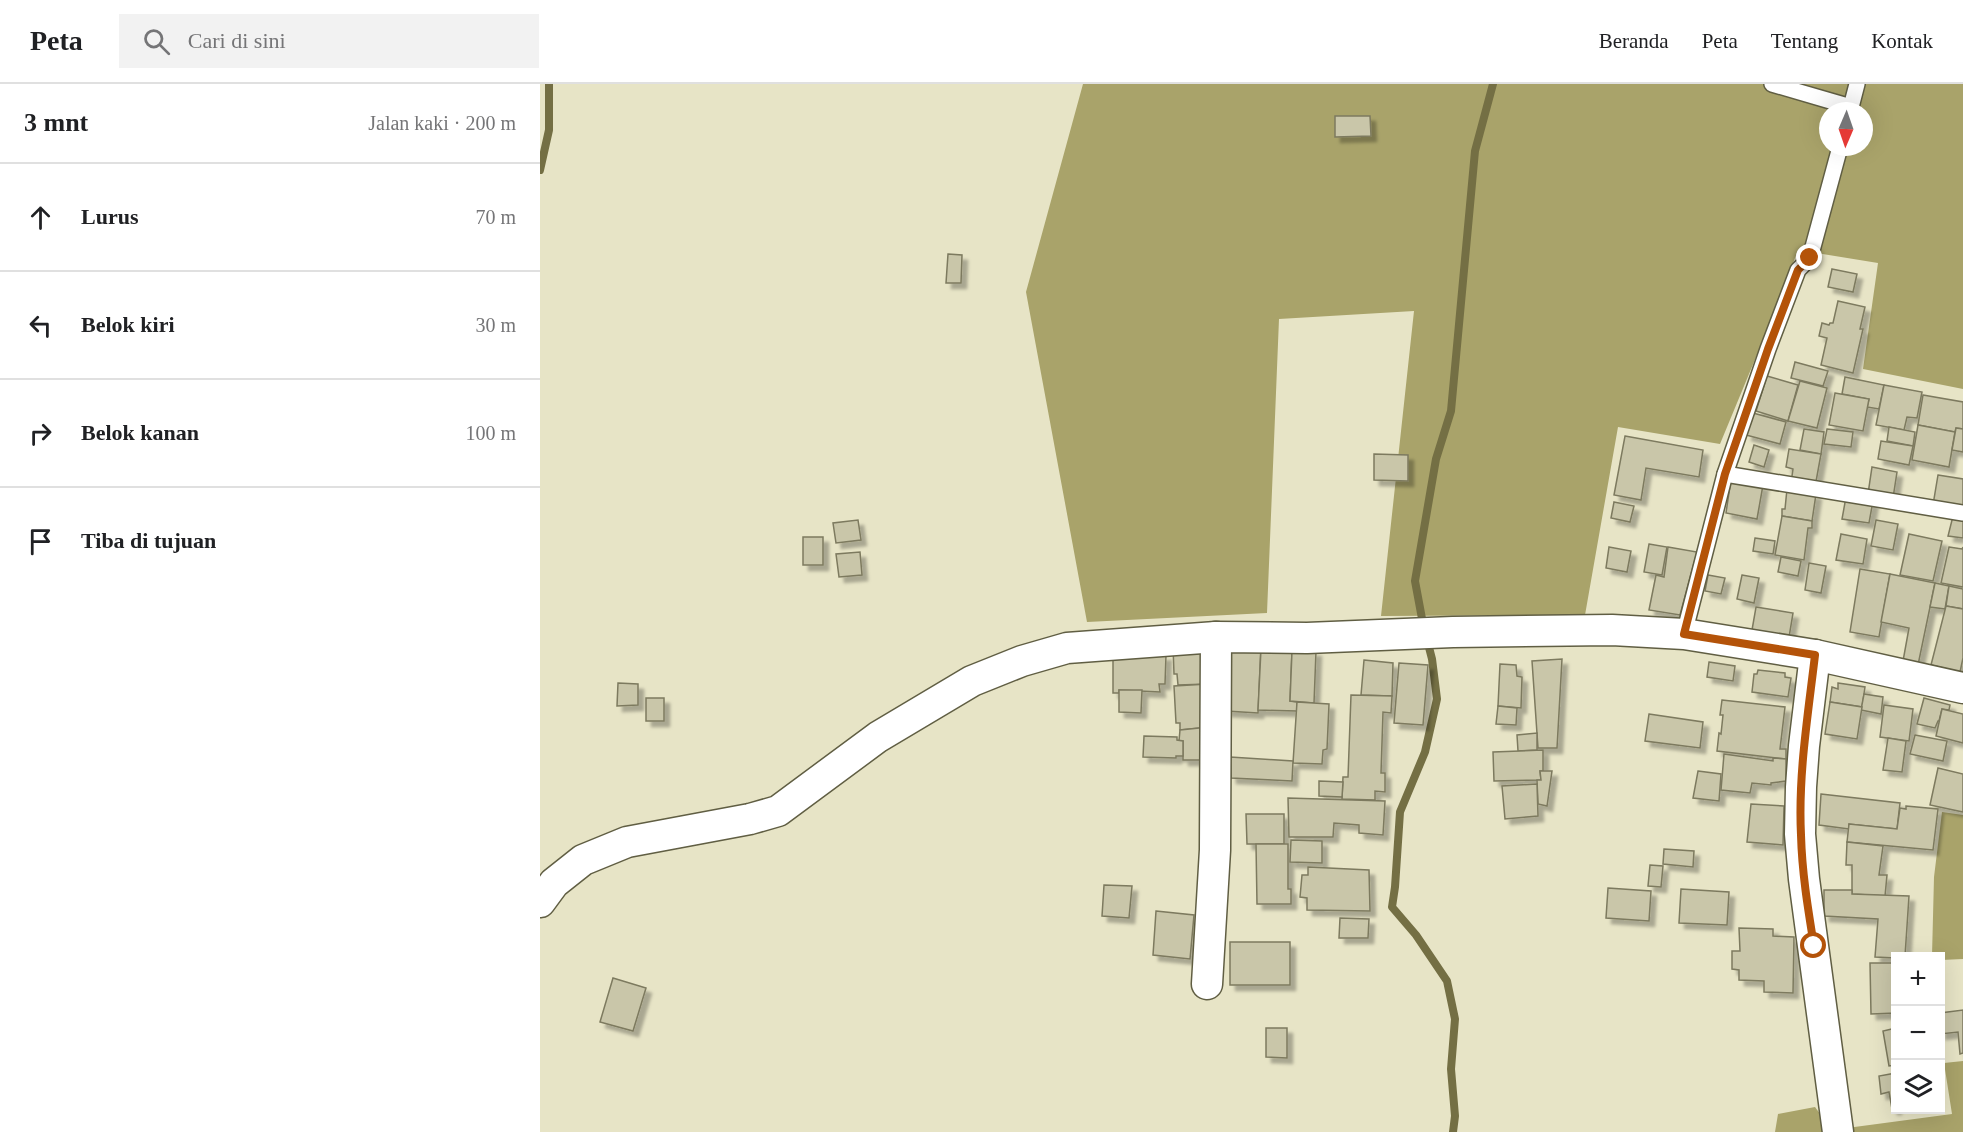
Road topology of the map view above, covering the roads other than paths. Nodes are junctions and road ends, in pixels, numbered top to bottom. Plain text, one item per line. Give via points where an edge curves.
1 (1772, 84) edge
2 (1857, 84) edge
3 (1828, 102) edge
4 (1852, 102) edge
5 (1838, 156) edge
6 (1725, 474) junction
7 (1963, 513) edge
8 (1684, 634) junction
9 (1216, 637) junction
10 (1815, 655) junction
11 (1963, 688) edge
12 (540, 902) edge
13 (1207, 984) dead end
14 (1838, 1132) edge

1 - 3 lane
2 - 4 lane
5 - 6 lane via 1810,258 1798,270
6 - 7 lane
6 - 8 lane
8 - 9 street via 1612,630
8 - 10 street
9 - 12 street via 1067,648 972,681 878,737 778,811 627,842 583,860 554,883
9 - 13 street via 1215,850
10 - 11 street
10 - 14 street via 1804,746 1800,834

